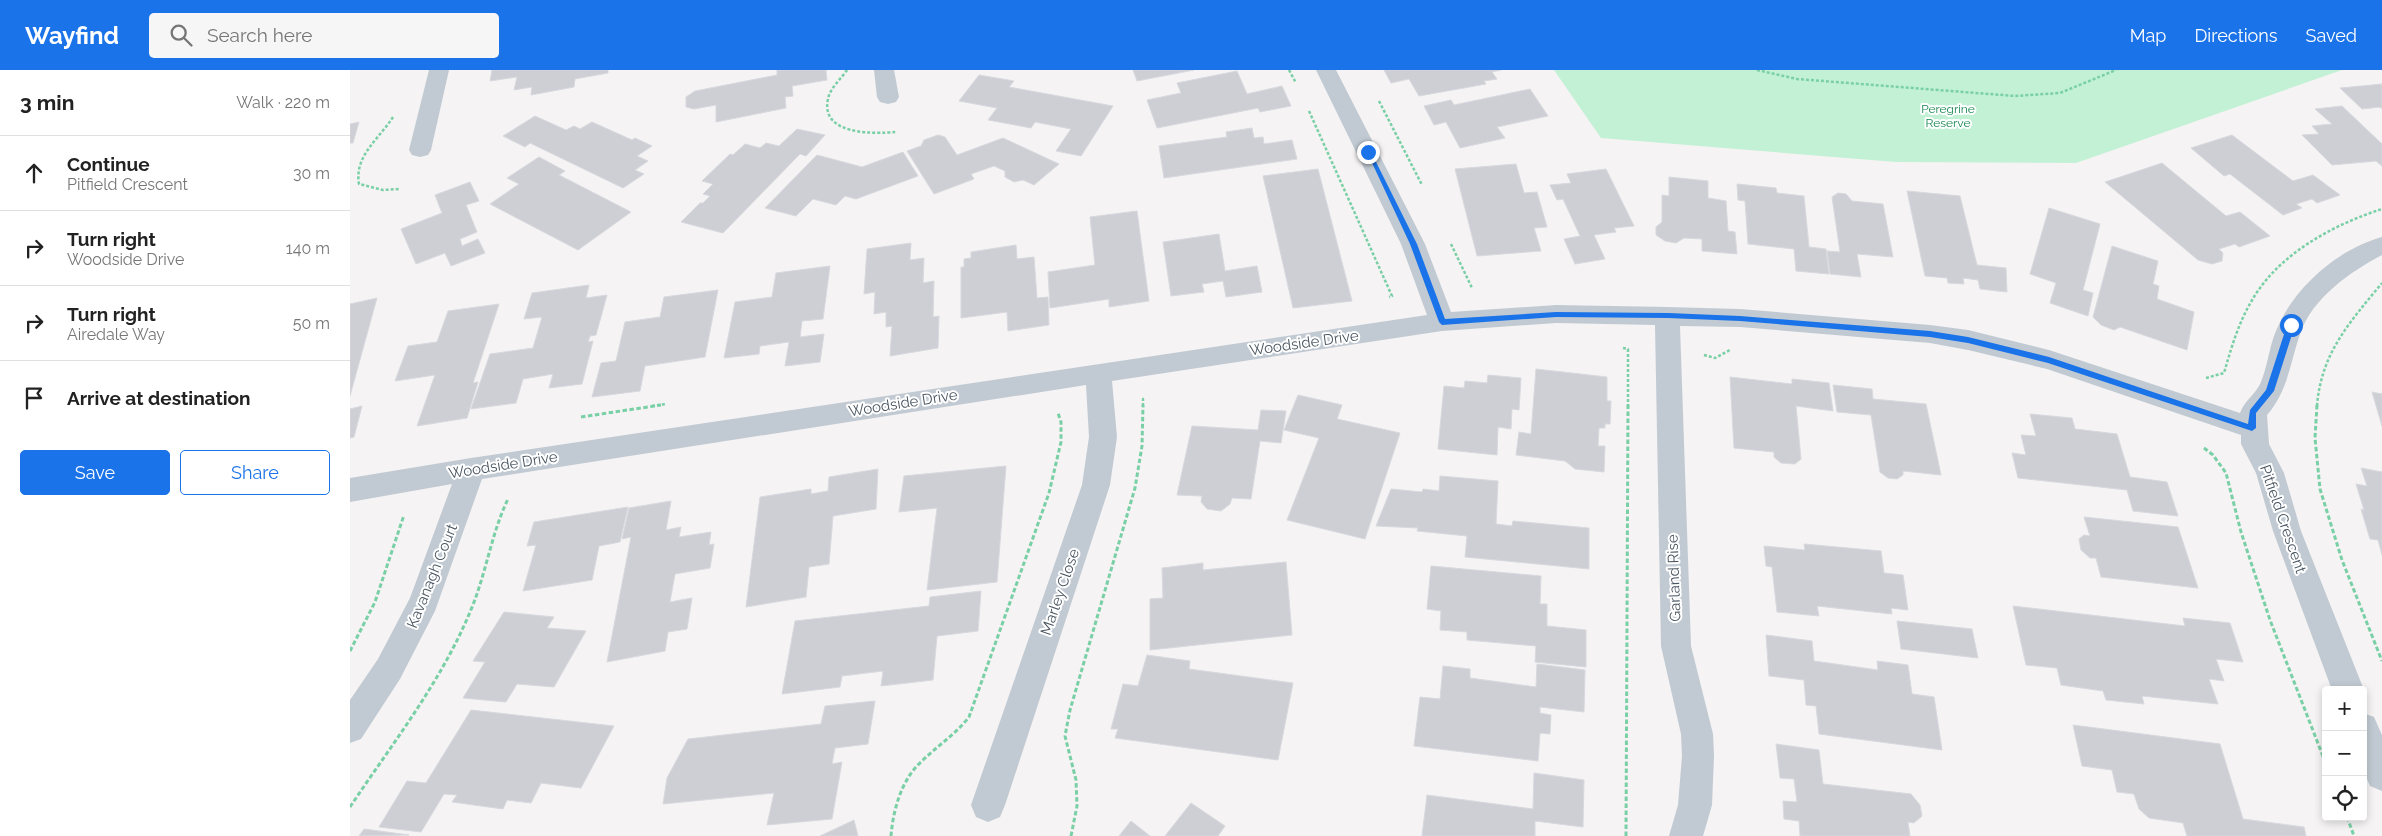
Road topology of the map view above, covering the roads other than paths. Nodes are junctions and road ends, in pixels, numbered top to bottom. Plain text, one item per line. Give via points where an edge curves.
1 (439, 70) edge
2 (884, 70) edge
3 (1326, 70) edge
4 (888, 97) dead end
5 (420, 150) dead end
6 (2382, 245) edge
7 (1668, 316) junction
8 (1442, 322) junction
9 (1098, 373) junction
10 (2252, 428) junction
11 (471, 470) junction
12 (350, 490) edge
13 (2346, 686) edge
14 (350, 728) edge
15 (2364, 731) edge
16 (2382, 775) edge
17 (988, 805) dead end
18 (1686, 836) edge

1 - 5 street
2 - 4 street
3 - 8 street via 1414,244
6 - 10 street via 2331,277 2308,300 2291,325 2270,391 2252,412
7 - 8 street, Woodside Drive via 1556,314
7 - 10 street, Woodside Drive via 1750,319 1968,340 2049,360
7 - 18 street, Garland Rise via 1676,646 1692,709 1698,756 1696,805
8 - 9 street, Woodside Drive
9 - 11 street, Woodside Drive
9 - 17 street, Marley Close via 1103,437 1099,474
10 - 13 street, Pitfield Crescent via 2255,444 2270,473 2287,532
11 - 12 street, Woodside Drive
11 - 14 street, Kavanagh Court via 424,602 389,670
15 - 16 street

